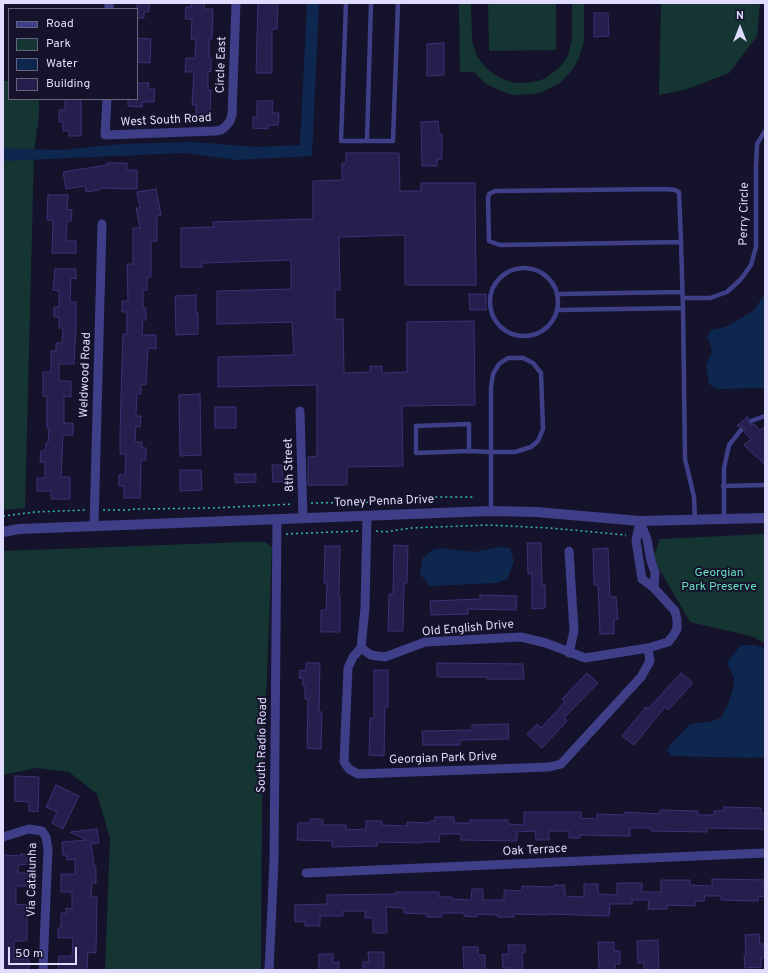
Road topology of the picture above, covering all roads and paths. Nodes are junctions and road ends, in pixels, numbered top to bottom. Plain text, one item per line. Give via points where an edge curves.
1 (236, 3) edge
2 (346, 3) edge
3 (371, 3) edge
4 (398, 3) edge
5 (106, 100) edge
6 (226, 126) joint
7 (765, 131) edge
8 (367, 141) junction
9 (102, 224) dead end
10 (681, 242) junction
11 (682, 292) junction
12 (558, 294) junction
13 (682, 298) junction
14 (683, 308) junction
15 (558, 310) junction
16 (300, 411) dead end
17 (765, 416) edge
18 (751, 421) dead end
19 (741, 430) dead end
20 (469, 452) junction
21 (491, 452) junction
22 (765, 485) edge
23 (723, 486) junction
24 (474, 497) dead end
25 (313, 502) dead end
26 (289, 504) dead end
27 (86, 510) dead end
28 (103, 510) dead end
29 (491, 511) junction
30 (3, 516) edge
31 (367, 516) junction
32 (765, 518) edge
33 (304, 519) junction
34 (724, 519) junction
35 (277, 520) junction
36 (695, 520) junction
37 (640, 521) junction
38 (94, 526) junction
39 (360, 530) dead end
40 (373, 530) dead end
41 (3, 532) edge
42 (286, 534) dead end
43 (626, 535) dead end
44 (569, 551) dead end
45 (654, 588) junction
46 (361, 648) junction
47 (648, 648) junction
48 (569, 653) junction
49 (3, 837) edge
50 (765, 853) edge
51 (306, 873) dead end
52 (43, 970) edge
53 (269, 970) edge

1 - 6 street, Circle East via 232,116
2 - 8 lane via 341,141
3 - 8 lane
4 - 8 lane via 393,141
5 - 6 street, West South Road via 106,135 215,131
7 - 13 lane, Perry Circle via 757,144 756,247 751,265 727,292 710,298
9 - 38 street, Weldwood Road
10 - 10 lane via 500,245 489,241 489,194 495,190 675,190 679,192
10 - 11 lane
11 - 12 lane
11 - 13 lane
12 - 15 lane
12 - 15 lane via 544,274 523,268 507,272 493,287 490,311 497,324 508,333 524,337 534,336 549,327
13 - 14 lane
14 - 15 lane
14 - 36 lane via 685,459 694,497
16 - 33 street, 8th Street
17 - 18 lane
19 - 23 lane via 729,445
20 - 20 lane via 469,424 416,426 416,453
20 - 21 lane
21 - 21 lane via 515,452 532,447 543,429 541,373 533,363 523,358 508,358 499,364 493,374
21 - 29 lane
22 - 23 lane
23 - 34 lane
24 - 25 path via 417,497 391,503
26 - 28 path
27 - 30 path
29 - 31 street, Toney Penna Drive
29 - 37 street, Toney Penna Drive via 536,512
31 - 33 street, Toney Penna Drive
31 - 46 street, Georgian Park Drive via 365,608
32 - 34 street, Toney Penna Drive
33 - 35 street, Toney Penna Drive
34 - 36 street, Toney Penna Drive
35 - 38 street, Toney Penna Drive
35 - 53 street, South Radio Road via 274,861
36 - 37 street, Toney Penna Drive
37 - 45 street via 655,572
37 - 45 street via 636,541 642,579
38 - 41 street, Toney Penna Drive
39 - 42 path
40 - 43 path via 385,532 411,528 489,525
44 - 48 street via 574,631
45 - 47 street via 675,611 677,629 668,642
46 - 47 street, Georgian Park Drive via 348,668 344,762 349,769 358,774 549,767 561,764 641,677 650,661
46 - 48 street, Old English Drive via 371,655 385,657 425,642 521,637 546,643
47 - 48 street, Old English Drive via 585,658
49 - 52 street, Via Catalunha via 30,829 42,831 46,837 48,849
50 - 51 street, Oak Terrace

